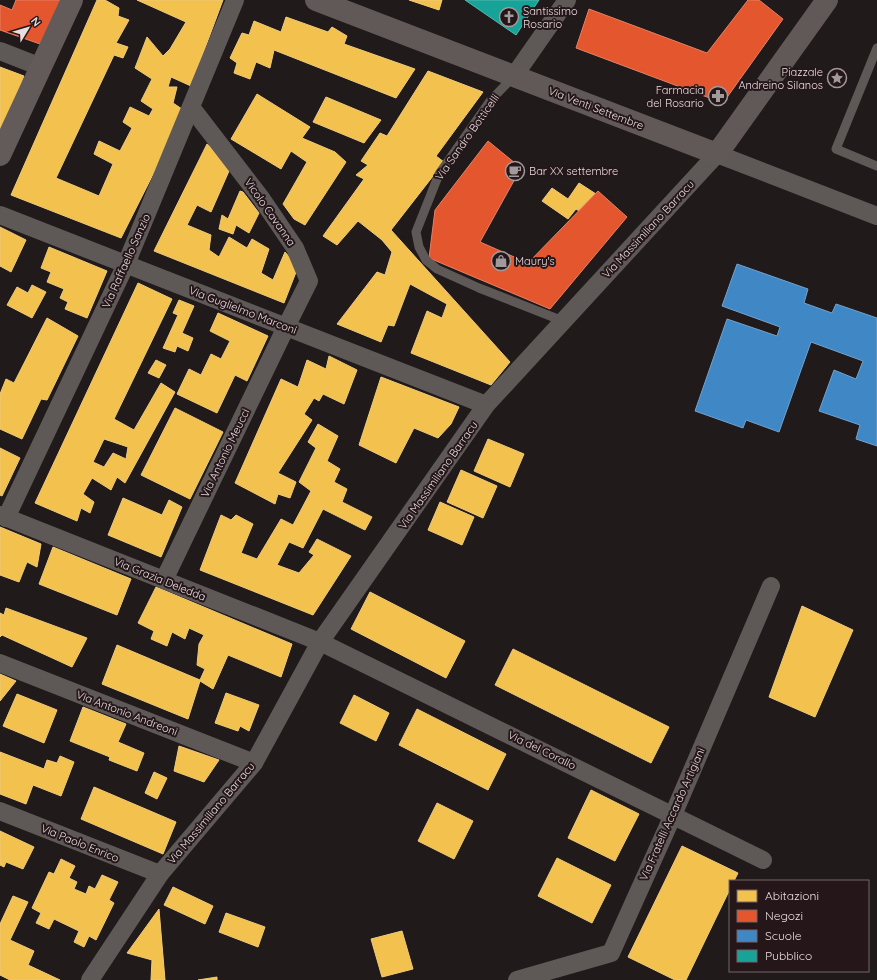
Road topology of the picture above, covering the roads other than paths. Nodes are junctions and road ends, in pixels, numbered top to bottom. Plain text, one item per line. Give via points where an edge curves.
1 (72, 0) edge
2 (235, 0) edge
3 (316, 0) edge
4 (567, 0) edge
5 (827, 0) edge
6 (877, 48) edge
7 (0, 51) edge
8 (41, 67) junction
9 (514, 76) junction
10 (191, 107) junction
11 (717, 154) junction
12 (0, 155) edge
13 (877, 166) edge
14 (0, 215) edge
15 (877, 216) edge
16 (126, 264) junction
17 (564, 321) junction
18 (286, 327) junction
19 (486, 405) junction
20 (3, 517) edge
21 (164, 580) junction
22 (771, 586) dead end
23 (320, 642) junction
24 (0, 663) edge
25 (254, 762) junction
26 (0, 811) edge
27 (672, 815) junction
28 (763, 860) dead end
29 (160, 874) junction
30 (544, 975) edge
31 (90, 980) edge
32 (517, 980) edge

1 - 8 street
2 - 10 street, Via Raffaello Sanzio
3 - 9 main road, Via Venti Settembre
4 - 9 street, Via Sandro Botticelli
5 - 11 main road, Via Massimiliano Barracu
6 - 13 lane via 836,149
7 - 8 street
8 - 12 street
9 - 11 main road, Via Venti Settembre
9 - 17 lane, Via Sandro Botticelli via 490,101 439,174 416,232 419,247 426,260 437,269
10 - 16 street, Via Raffaello Sanzio
10 - 18 street, Vicolo Cavanna via 261,198 295,248 309,282
11 - 15 street, Via Venti Settembre
11 - 17 street, Via Massimiliano Barracu
14 - 16 street, Via Guglielmo Marconi
16 - 18 street, Via Guglielmo Marconi
16 - 20 street, Via Raffaello Sanzio
17 - 19 street, Via Massimiliano Barracu
18 - 19 street, Via Guglielmo Marconi
18 - 21 street, Via Antonio Meucci
19 - 23 street, Via Massimiliano Barracu
20 - 21 street, Via Grazia Deledda
21 - 23 street, Via Grazia Deledda
22 - 27 street, Via Fratelli Accardo Artigiani
23 - 25 street, Via Massimiliano Barracu
23 - 27 street, Via del Corallo
24 - 25 street, Via Antonio Andreoni
25 - 29 street, Via Massimiliano Barracu
26 - 29 street, Via Paolo Enrico
27 - 28 street, Via del Corallo
27 - 30 street, Via Fratelli Accardo Artigiani via 611,952
29 - 31 street, Via Massimiliano Barracu
30 - 32 street, Via Fratelli Accardo Artigiani

